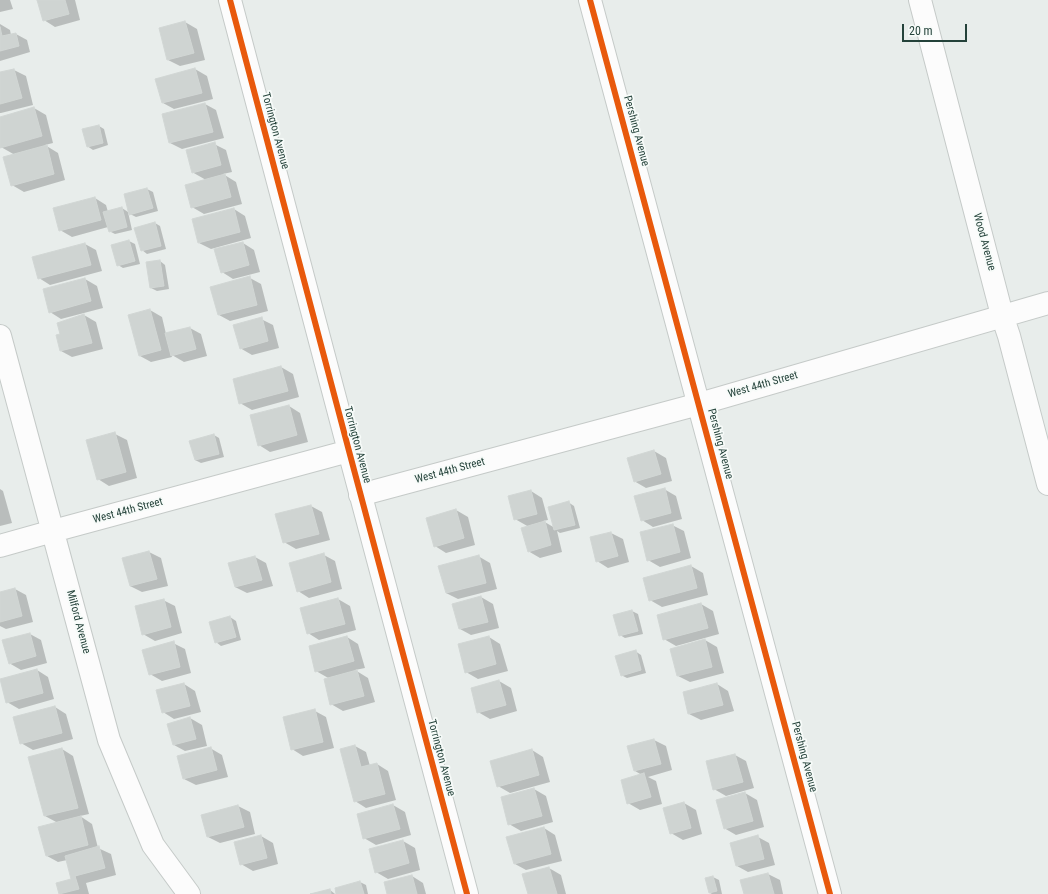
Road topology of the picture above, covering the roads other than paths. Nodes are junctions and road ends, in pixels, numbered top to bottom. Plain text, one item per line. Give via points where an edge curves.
1 (230, 0) edge
2 (590, 0) edge
3 (920, 0) edge
4 (1048, 303) edge
5 (1002, 315) junction
6 (0, 336) edge
7 (699, 404) junction
8 (348, 451) junction
9 (1048, 484) edge
10 (360, 495) junction
11 (53, 531) junction
12 (0, 546) edge
13 (189, 894) edge
14 (467, 894) edge
15 (830, 894) edge

1 - 8 street, Torrington Avenue
2 - 7 street, Pershing Avenue
3 - 5 street, Wood Avenue
4 - 5 street, West 44th Street
5 - 7 street, West 44th Street
5 - 9 street, Wood Avenue
6 - 11 street, Milford Avenue
7 - 10 street, West 44th Street
7 - 15 street, Pershing Avenue
8 - 10 street, Torrington Avenue
8 - 11 street, West 44th Street
10 - 14 street, Torrington Avenue
11 - 12 street, West 44th Street
11 - 13 street, Milford Avenue via 109,740 153,845

